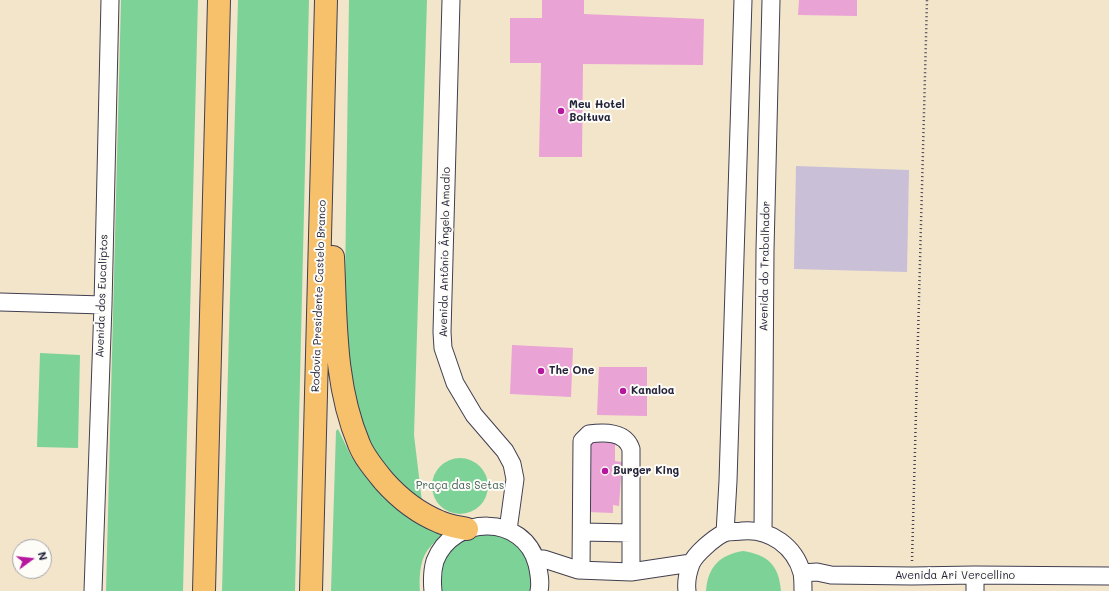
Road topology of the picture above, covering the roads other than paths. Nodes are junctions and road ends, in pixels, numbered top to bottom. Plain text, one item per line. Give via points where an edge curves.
1 (110, 0) edge
2 (219, 0) edge
3 (326, 0) edge
4 (451, 0) edge
5 (743, 0) edge
6 (771, 0) edge
7 (325, 73) junction
8 (0, 302) edge
9 (102, 305) junction
10 (467, 529) junction
11 (508, 530) junction
12 (582, 532) junction
13 (763, 532) junction
14 (631, 533) junction
15 (725, 533) junction
16 (536, 559) junction
17 (691, 563) junction
18 (581, 570) junction
19 (631, 572) junction
20 (802, 573) junction
21 (1109, 576) edge
22 (975, 583) edge
23 (92, 591) edge
24 (204, 591) edge
25 (310, 591) edge
26 (433, 591) edge
27 (539, 591) edge
28 (687, 591) edge
29 (803, 591) edge

1 - 9 street, Avenida dos Eucaliptos
2 - 24 highway
3 - 7 highway, Rodovia Presidente Castelo Branco
4 - 11 street, Avenida Antônio Ângelo Amadio via 443,348 455,383 474,415 505,451 512,464 515,479
5 - 15 street
6 - 13 street, Avenida do Trabalhador via 765,250
7 - 10 highway via 337,344 341,383 348,414 359,445 374,470 394,492 416,510 441,523
7 - 25 highway, Rodovia Presidente Castelo Branco
8 - 9 street
9 - 23 street, Avenida dos Eucaliptos
10 - 11 street via 495,526
10 - 26 street via 442,547 435,561
11 - 16 street via 529,547
12 - 14 street
12 - 14 street via 582,442 589,434 603,432 625,439 631,449
12 - 18 street
13 - 15 street via 747,530
13 - 20 street via 784,542 795,556
14 - 19 street
15 - 17 street via 705,547
16 - 18 street
16 - 27 street via 540,573
17 - 19 street
17 - 28 street
18 - 19 street
20 - 22 street, Avenida Ari Vercellino via 912,576
20 - 29 street
21 - 22 street, Avenida Ari Vercellino

